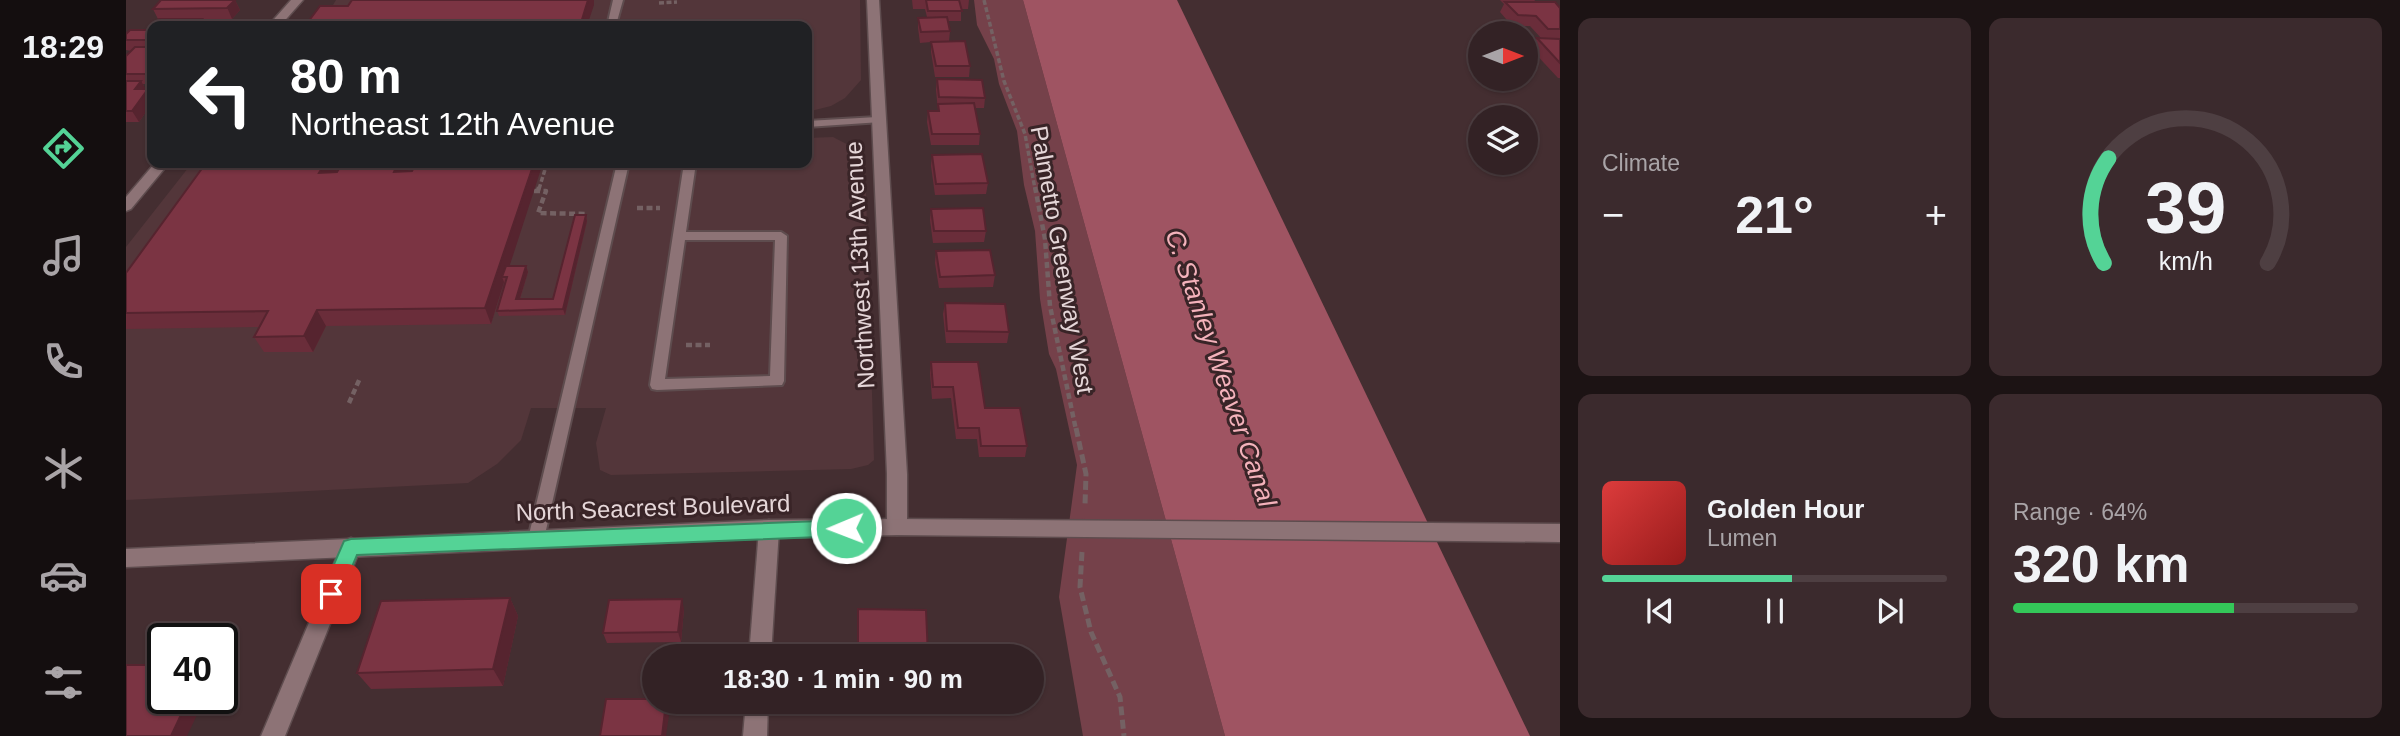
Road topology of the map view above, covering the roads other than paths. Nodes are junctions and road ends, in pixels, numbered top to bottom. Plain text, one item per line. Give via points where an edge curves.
1 (298, 0) edge
2 (618, 0) edge
3 (873, 0) edge
4 (279, 21) edge
5 (612, 21) edge
6 (877, 120) junction
7 (812, 124) edge
8 (158, 168) edge
9 (622, 168) edge
10 (689, 168) edge
11 (126, 206) edge
12 (679, 236) junction
13 (897, 527) junction
14 (769, 529) junction
15 (1560, 533) edge
16 (536, 539) junction
17 (351, 547) junction
18 (126, 558) edge
19 (761, 644) edge
20 (756, 714) edge
21 (273, 736) edge
22 (755, 736) edge

1 - 4 street
2 - 5 lane
3 - 6 street, Northwest 13th Avenue
6 - 7 lane
6 - 13 street, Northwest 13th Avenue
8 - 11 street
9 - 16 lane
10 - 12 lane
12 - 12 lane via 657,385 776,381 781,236
13 - 14 street, North Seacrest Boulevard
13 - 15 street, North Seacrest Boulevard
14 - 16 street, North Seacrest Boulevard
14 - 19 street
16 - 17 street, North Seacrest Boulevard
17 - 18 street, North Seacrest Boulevard
17 - 21 street
20 - 22 street

